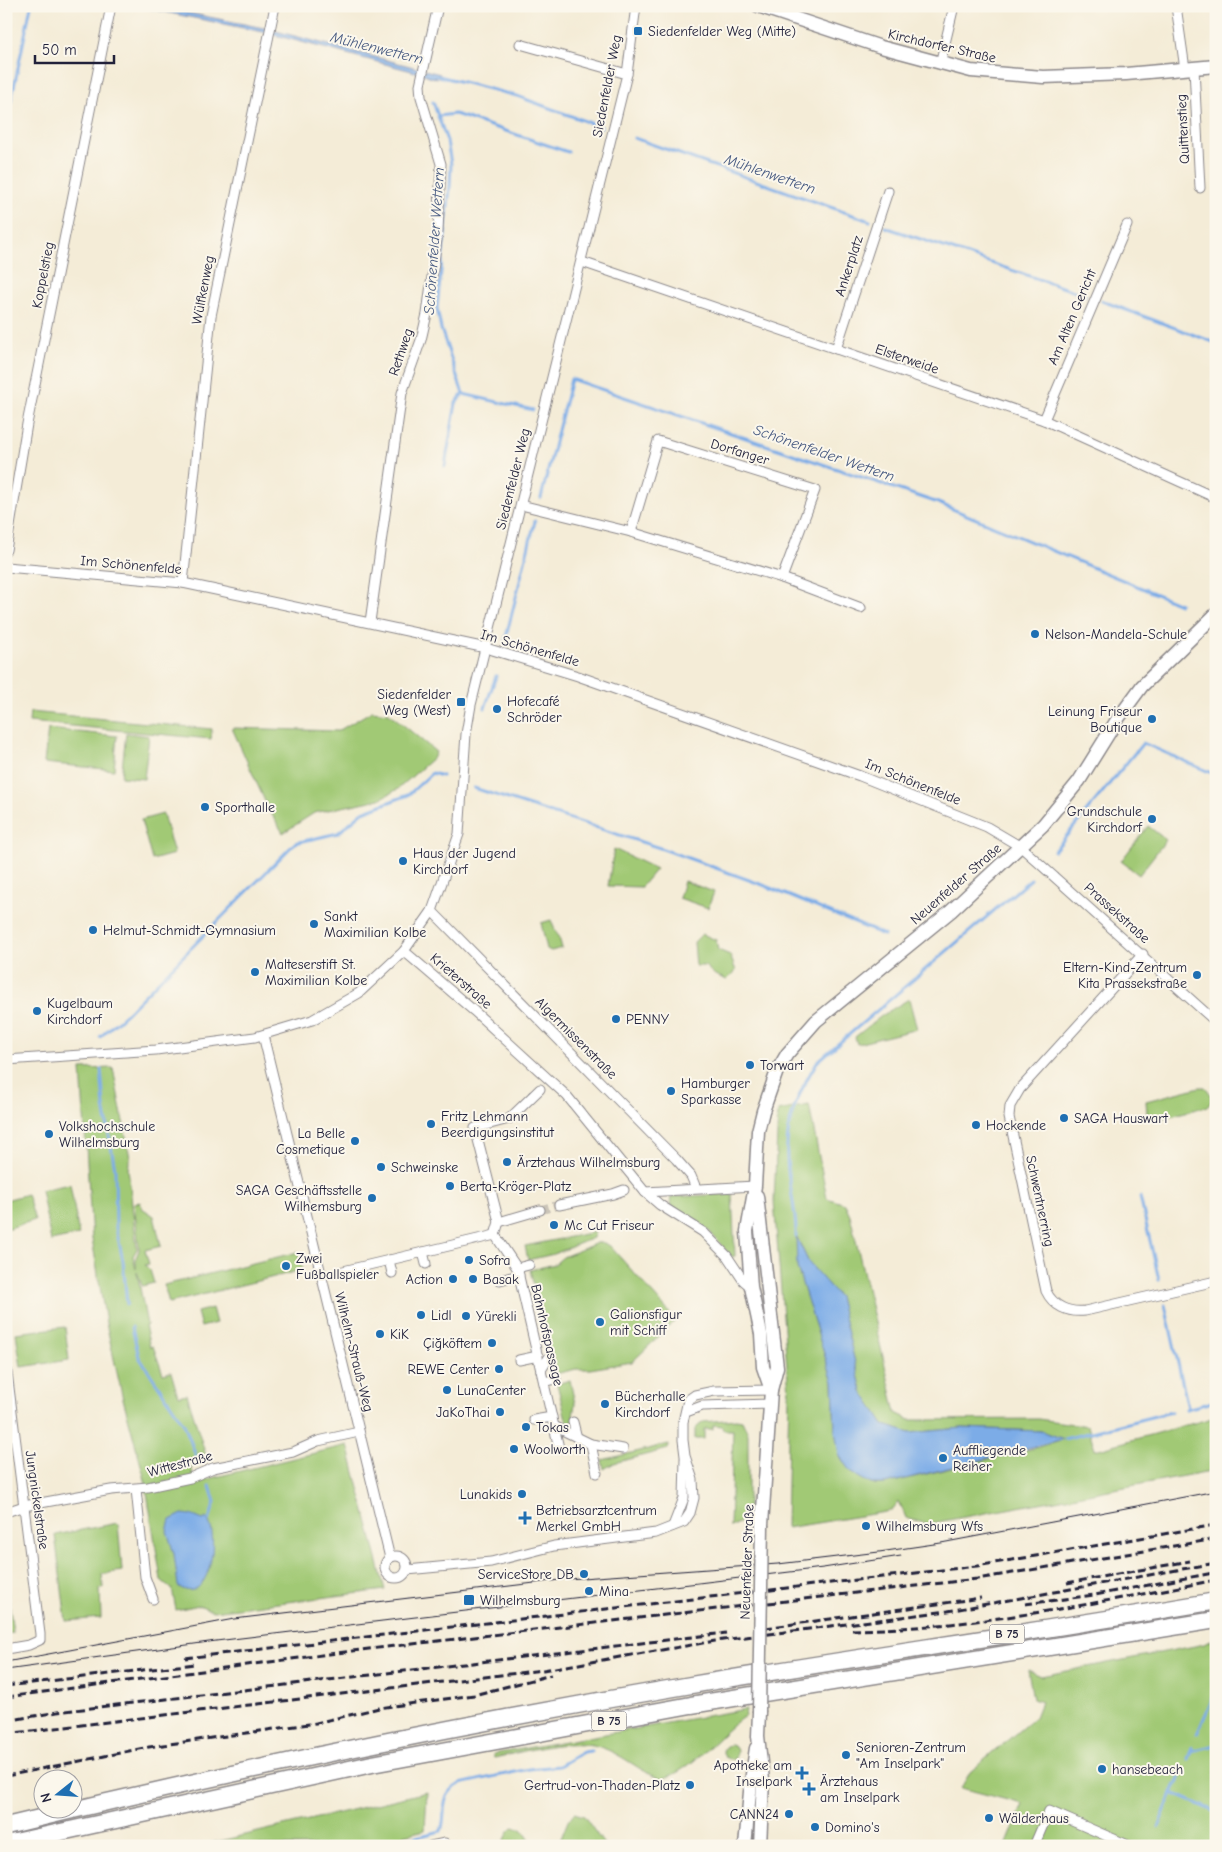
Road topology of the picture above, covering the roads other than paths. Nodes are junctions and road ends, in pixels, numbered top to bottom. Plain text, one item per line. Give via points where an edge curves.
1 (111, 6) edge
2 (275, 6) edge
3 (438, 6) edge
4 (636, 6) edge
5 (758, 6) edge
6 (954, 6) edge
7 (1176, 6) edge
8 (792, 13) edge
9 (520, 44) dead end
10 (940, 64) junction
11 (1216, 66) edge
12 (1190, 69) junction
13 (627, 74) junction
14 (1200, 188) dead end
15 (888, 192) dead end
16 (1127, 224) dead end
17 (582, 262) junction
18 (836, 349) junction
19 (1044, 420) junction
20 (1216, 498) edge
21 (521, 505) junction
22 (631, 532) junction
23 (6, 550) edge
24 (6, 567) edge
25 (782, 578) junction
26 (183, 583) junction
27 (861, 608) dead end
28 (1215, 617) edge
29 (370, 622) junction
30 (486, 648) junction
31 (1021, 847) junction
32 (432, 911) junction
33 (404, 951) junction
34 (1143, 954) junction
35 (1216, 1022) edge
36 (263, 1035) junction
37 (6, 1060) edge
38 (540, 1089) dead end
39 (755, 1186) junction
40 (696, 1188) junction
41 (624, 1190) dead end
42 (645, 1192) junction
43 (559, 1205) tunnel mouth
44 (540, 1210) tunnel mouth
45 (499, 1222) junction
46 (495, 1236) junction
47 (473, 1240) junction
48 (475, 1251) dead end
49 (423, 1252) junction
50 (389, 1260) junction
51 (426, 1264) dead end
52 (529, 1265) dead end
53 (518, 1271) junction
54 (339, 1272) dead end
55 (392, 1273) dead end
56 (500, 1280) dead end
57 (1216, 1281) edge
58 (751, 1287) junction
59 (538, 1356) junction
60 (550, 1356) dead end
61 (519, 1360) dead end
62 (6, 1364) edge
63 (541, 1370) junction
64 (556, 1379) dead end
65 (544, 1382) junction
66 (771, 1390) junction
67 (770, 1404) junction
68 (686, 1412) junction
69 (534, 1420) dead end
70 (553, 1421) junction
71 (573, 1422) dead end
72 (359, 1432) junction
73 (577, 1438) junction
74 (591, 1444) junction
75 (559, 1448) dead end
76 (623, 1449) dead end
77 (598, 1473) dead end
78 (136, 1488) junction
79 (24, 1506) junction
80 (6, 1512) edge
81 (390, 1558) junction
82 (407, 1570) junction
83 (153, 1600) dead end
84 (1216, 1601) edge
85 (1216, 1620) edge
86 (6, 1649) edge
87 (758, 1736) junction
88 (6, 1826) edge
89 (445, 1842) dead end
90 (6, 1844) edge
91 (431, 1846) edge
92 (745, 1846) edge
93 (760, 1846) edge
94 (1034, 1846) edge
95 (1130, 1846) edge

1 - 23 street, Koppelstieg via 29,414
2 - 26 street, Wülfkenweg via 211,316
3 - 29 street, Rethweg via 423,67 421,96 441,164 440,206 422,340 402,393
4 - 13 street, Siedenfelder Weg
5 - 8 main road, Kirchdorfer Straße
6 - 10 street
7 - 12 street, Quittenstieg
8 - 10 main road, Kirchdorfer Straße
9 - 13 street
10 - 12 main road, Kirchdorfer Straße via 971,71 1043,77
11 - 12 main road, Kirchdorfer Straße
12 - 14 street, Quittenstieg
13 - 17 street, Siedenfelder Weg
15 - 18 street, Ankerplatz
16 - 19 street, Am Alten Gericht
17 - 18 street, Elsterweide
17 - 21 street, Siedenfelder Weg
18 - 19 street, Elsterweide
19 - 20 street, Elsterweide
21 - 22 street
21 - 30 street, Siedenfelder Weg
22 - 25 street
22 - 25 street, Dorfanger via 658,441 815,490
24 - 26 street, Im Schönenfelde
25 - 27 street
26 - 29 street, Im Schönenfelde
28 - 31 main road, Neuenfelder Straße via 1142,686 1063,803
29 - 30 street, Im Schönenfelde
30 - 31 street, Im Schönenfelde via 594,681 860,776 988,827
30 - 32 street, Siedenfelder Weg via 466,734 459,834
31 - 34 street, Prassekstraße
31 - 39 main road, Neuenfelder Straße via 951,911 816,1021 786,1054 777,1071 758,1131
32 - 33 street, Siedenfelder Weg
32 - 40 street, Algermissenstraße via 676,1159 691,1176
33 - 36 street via 346,1002 312,1020
33 - 42 street, Krieterstraße via 567,1096
34 - 35 street, Prassekstraße
34 - 57 street, Schwentnerring via 1020,1089 1010,1106 1010,1130 1046,1291 1052,1300 1068,1310 1081,1311
36 - 37 street via 148,1051
36 - 72 street, Wilhelm-Strauß-Weg
38 - 45 street via 509,1119 475,1128
39 - 40 street
39 - 58 main road, Neuenfelder Straße via 747,1231
39 - 66 main road, Neuenfelder Straße via 776,1350 777,1367
40 - 42 street
41 - 43 street
42 - 58 street, Krieterstraße via 702,1232 727,1256
44 - 45 street
45 - 46 street
46 - 47 street
46 - 53 street, Bahnhofspassage
47 - 48 street
47 - 49 street
49 - 50 street
49 - 51 street
50 - 54 street
50 - 55 street
52 - 53 street
53 - 56 street
53 - 59 street, Bahnhofspassage
58 - 66 main road, Neuenfelder Straße via 763,1367
59 - 61 street
59 - 63 street, Bahnhofspassage
60 - 63 street
62 - 79 street, Jungnickelstraße
63 - 65 street, Bahnhofspassage
64 - 65 street
65 - 70 street, Bahnhofspassage
66 - 67 main road, Neuenfelder Straße
66 - 68 street, Wilhelm-Strauß-Weg via 702,1392 688,1400
67 - 68 street via 702,1406
67 - 87 main road, Neuenfelder Straße, bridge via 762,1525
68 - 82 street, Wilhelm-Strauß-Weg via 682,1429 684,1498 673,1526 646,1534 554,1546 491,1562
69 - 70 street
70 - 73 street
70 - 75 street, Bahnhofspassage
71 - 73 street
72 - 78 street, Wittestraße via 318,1441 293,1452 213,1468 190,1478
72 - 81 street, Wilhelm-Strauß-Weg
73 - 74 street
74 - 76 street
74 - 77 street
78 - 79 street, Wittestraße
78 - 83 street via 145,1577
79 - 80 street, Wittestraße
79 - 86 street, Jungnickelstraße via 40,1640 30,1646
81 - 82 street via 403,1558
81 - 82 street, Wilhelm-Strauß-Weg via 386,1565 391,1576 402,1576
84 - 88 highway, B 75 via 591,1703 320,1755
85 - 90 highway, B 75 via 692,1705 372,1764
87 - 92 main road, Neuenfelder Straße via 750,1781
87 - 93 main road, Neuenfelder Straße via 763,1780
89 - 91 street
94 - 95 street via 1049,1811

